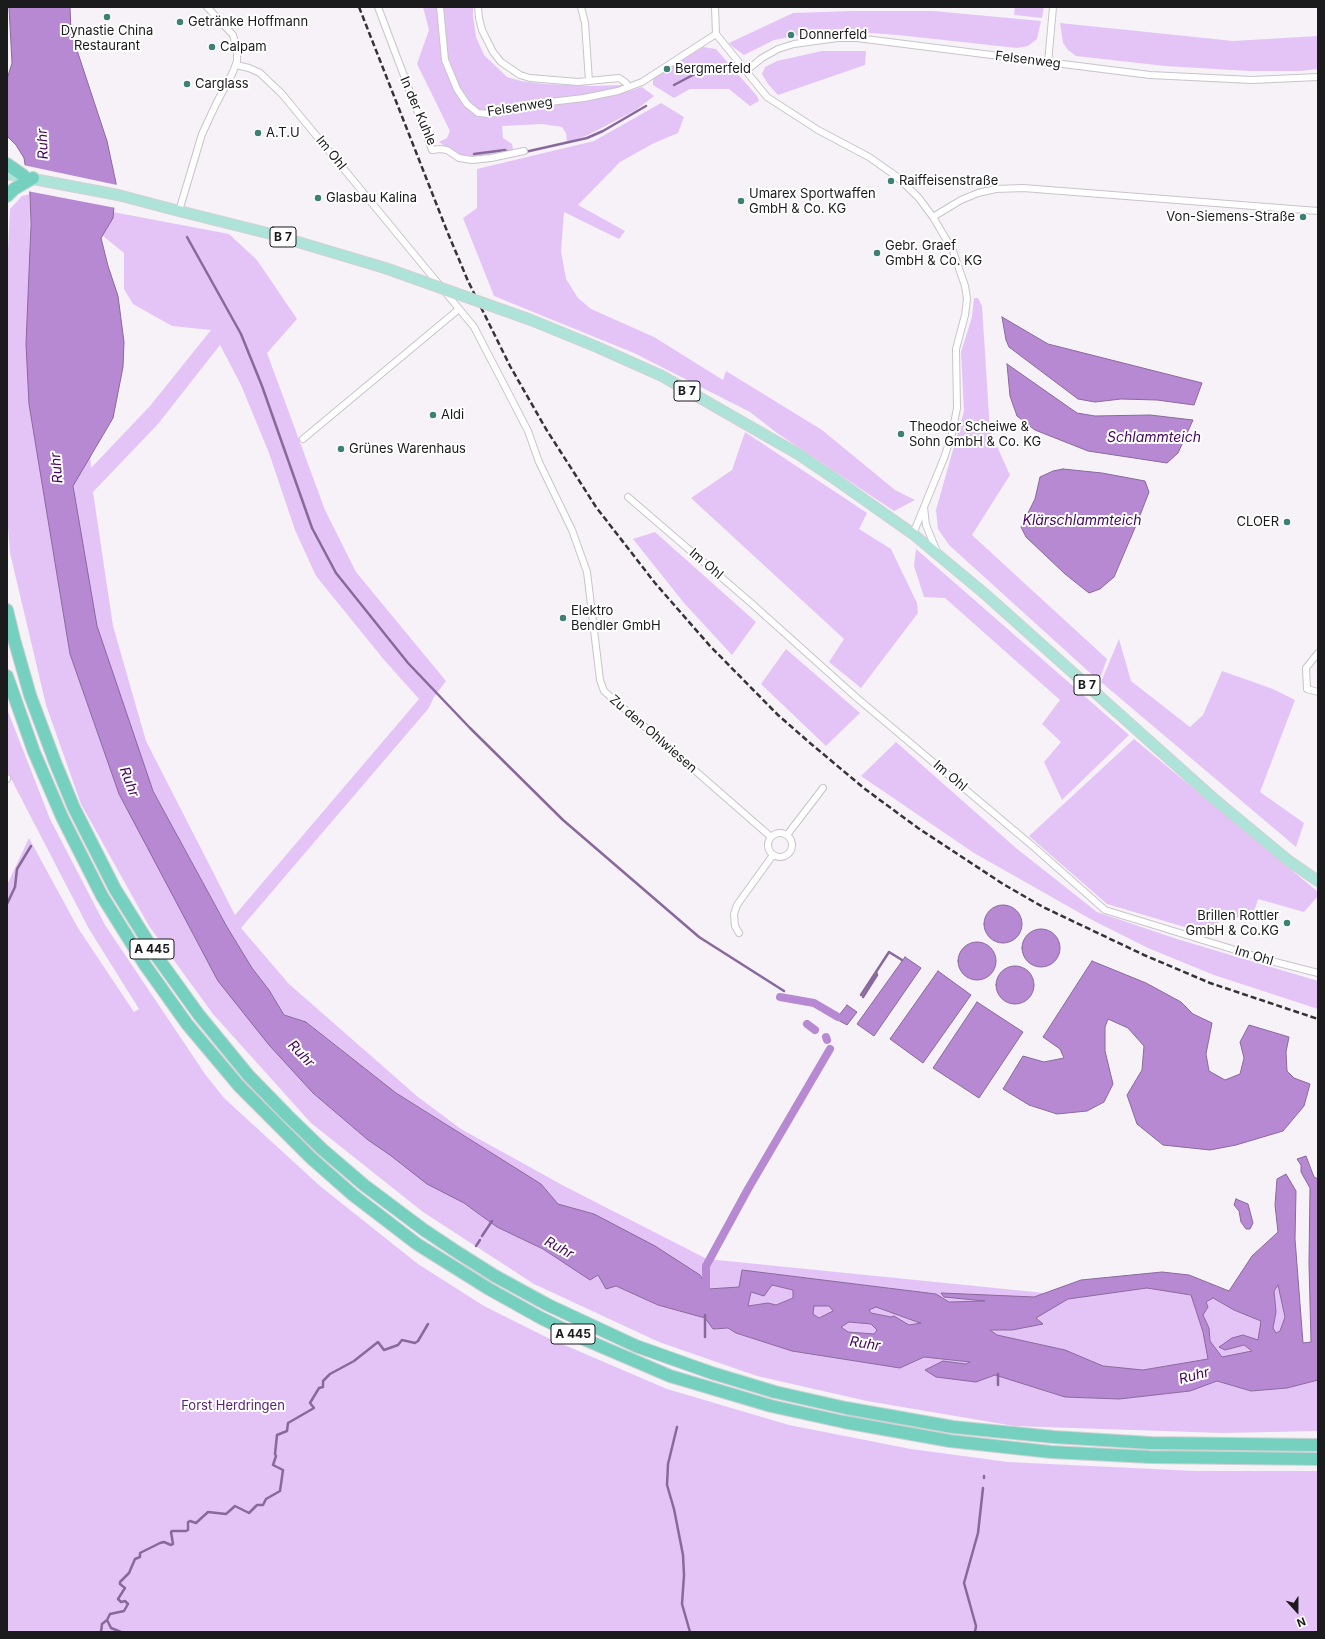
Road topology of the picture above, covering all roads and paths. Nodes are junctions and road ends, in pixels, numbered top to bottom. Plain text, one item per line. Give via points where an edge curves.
1 (207, 7) edge
2 (378, 7) edge
3 (440, 7) edge
4 (478, 7) edge
5 (581, 7) edge
6 (715, 7) edge
7 (1053, 7) edge
8 (716, 34) junction
9 (1048, 63) junction
10 (236, 65) junction
11 (746, 71) junction
12 (1318, 76) edge
13 (589, 81) junction
14 (629, 87) junction
15 (524, 150) dead end
16 (9, 170) edge
17 (29, 177) junction
18 (8, 194) edge
19 (179, 211) junction
20 (1318, 211) edge
21 (933, 217) junction
22 (459, 309) junction
23 (303, 439) dead end
24 (628, 497) dead end
25 (924, 507) junction
26 (572, 530) joint
27 (913, 534) junction
28 (940, 557) junction
29 (7, 610) edge
30 (1318, 653) edge
31 (7, 676) edge
32 (1318, 692) edge
33 (823, 788) dead end
34 (788, 835) junction
35 (771, 837) junction
36 (773, 855) junction
37 (1318, 881) edge
38 (739, 933) dead end
39 (1318, 973) edge
40 (1318, 1445) edge
41 (1318, 1459) edge

1 - 10 street via 233,35 237,50
2 - 15 street, In der Kuhle via 432,150 447,150 459,158 472,160
3 - 14 street, Felsenweg via 445,60 457,89 467,104 478,113 489,114 524,105 584,98
4 - 13 street via 487,41 511,70 530,78
5 - 13 street via 585,23
6 - 8 street
7 - 9 street
8 - 11 street
8 - 14 street via 642,82
9 - 11 street, Felsenweg via 857,38 837,38 778,49
9 - 12 street, Felsenweg via 1197,78 1252,80
10 - 19 street via 202,134
10 - 22 street, Im Ohl via 260,73 282,94
11 - 21 street via 767,97 779,106 870,157 896,176 918,197
13 - 14 street via 619,78
16 - 17 highway
17 - 18 highway
17 - 19 main road, B 7 via 118,195
19 - 27 main road, B 7, bridge via 271,234 385,268 531,320 597,347 662,376 798,454
20 - 21 street via 1023,188 978,192
21 - 25 street via 952,251 967,299 956,349 957,408 952,434
22 - 23 street
22 - 26 street, Im Ohl via 474,327 528,431 539,462
24 - 39 street, Im Ohl via 857,698 1105,910
25 - 27 street
25 - 28 street via 926,525
26 - 35 street, Zu den Ohlwiesen via 587,572 599,673 604,691
27 - 28 main road, B 7
28 - 37 main road, B 7 via 1052,652 1213,798 1289,861
29 - 40 highway, A 445 via 30,695 54,762 115,889 158,958 199,1015 249,1076 287,1115 364,1185 457,1252 548,1305 636,1346 775,1392 953,1427 1054,1437 1151,1443
30 - 32 street via 1306,668 1307,689
31 - 41 highway, A 445 via 34,752 62,817 102,896 145,965 188,1024 239,1086 311,1158 353,1195 417,1244 489,1289 580,1337 670,1376 771,1406 844,1422 950,1441 1051,1452 1150,1457
33 - 34 street
34 - 35 street via 780,833
34 - 36 street via 793,845 788,855
35 - 36 street via 768,845
36 - 38 street via 734,914 735,926

